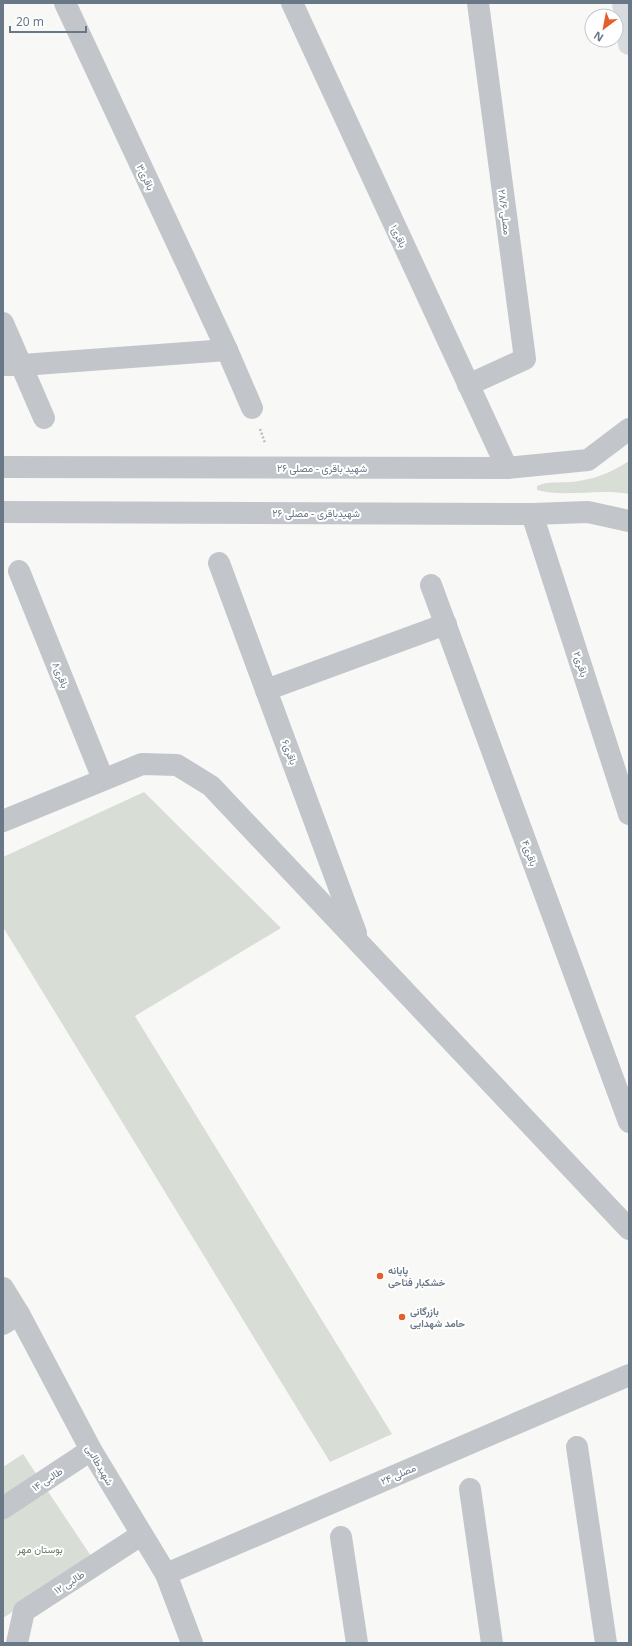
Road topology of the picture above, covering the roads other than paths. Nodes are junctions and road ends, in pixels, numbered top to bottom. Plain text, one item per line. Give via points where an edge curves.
1 (66, 3) edge
2 (292, 3) edge
3 (478, 3) edge
4 (622, 3) edge
5 (629, 44) edge
6 (3, 323) edge
7 (227, 350) junction
8 (13, 365) edge
9 (468, 385) junction
10 (252, 408) road end
11 (44, 418) dead end
12 (629, 429) edge
13 (3, 467) edge
14 (507, 468) junction
15 (3, 512) edge
16 (532, 514) junction
17 (629, 521) edge
18 (219, 563) dead end
19 (19, 571) dead end
20 (431, 585) dead end
21 (446, 624) junction
22 (266, 690) junction
23 (103, 779) junction
24 (629, 814) edge
25 (3, 821) edge
26 (360, 942) junction
27 (629, 1122) edge
28 (629, 1230) edge
29 (3, 1288) edge
30 (11, 1319) edge
31 (629, 1375) edge
32 (578, 1447) dead end
33 (91, 1450) junction
34 (470, 1489) dead end
35 (3, 1508) edge
36 (141, 1535) junction
37 (342, 1537) dead end
38 (166, 1574) junction
39 (17, 1643) edge
40 (192, 1643) edge
41 (357, 1643) edge
42 (492, 1643) edge
43 (606, 1643) edge

1 - 7 street, باقری۳
2 - 9 street, باقری۱
3 - 9 street, مصلی ۲۸/۶ via 524,359
4 - 5 main road
6 - 8 street
7 - 8 street
7 - 10 street, باقری۳
8 - 11 street
9 - 14 street, باقری۱
12 - 14 street, شهید باقری - مصلی ۲۶ via 588,460
13 - 14 street, شهید باقری - مصلی ۲۶
15 - 16 street, شهیدباقری - مصلی ۲۶
16 - 17 street, شهیدباقری - مصلی ۲۶ via 588,512
16 - 24 street, باقری۲
18 - 22 street, باقری۶
19 - 23 street, باقری۸
20 - 21 street, باقری۴
21 - 22 street
21 - 27 street, باقری۴
22 - 26 street, باقری۶
23 - 25 street
23 - 26 street via 142,764 177,765 212,786
26 - 28 street
29 - 30 street, شهیدطالبی
30 - 33 street, شهیدطالبی
31 - 38 street, مصلی ۲۴
32 - 43 street
33 - 35 street, طالبی ۱۴
33 - 36 street, شهیدطالبی
34 - 42 street
36 - 38 street, شهیدطالبی
36 - 39 street, طالبی ۱۲ via 24,1611
37 - 41 street
38 - 40 street, شهیدطالبی

